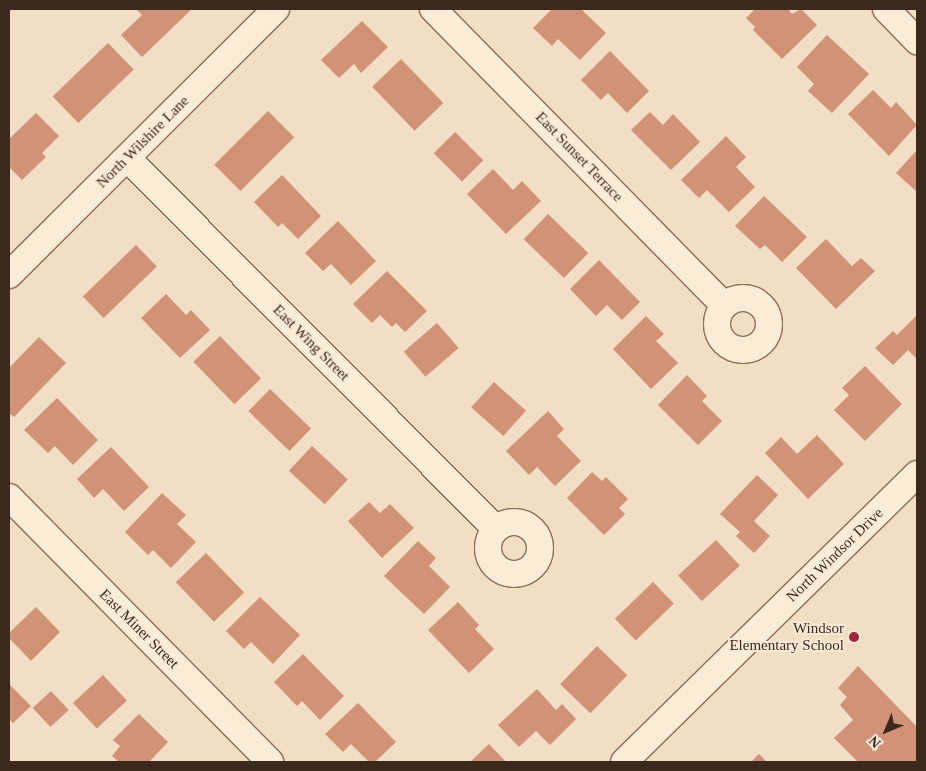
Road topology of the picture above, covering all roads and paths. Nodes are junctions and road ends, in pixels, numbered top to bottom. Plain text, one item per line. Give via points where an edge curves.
1 (276, 9) edge
2 (433, 9) edge
3 (886, 9) edge
4 (917, 41) edge
5 (127, 158) junction
6 (9, 275) edge
7 (724, 306) dead end
8 (917, 474) edge
9 (9, 496) edge
10 (496, 529) dead end
11 (270, 762) edge
12 (624, 762) edge

1 - 5 street, North Wilshire Lane
2 - 7 street, East Sunset Terrace
3 - 4 street
5 - 6 street, North Wilshire Lane
5 - 10 street, East Wing Street
8 - 12 street, North Windsor Drive
9 - 11 street, East Miner Street

